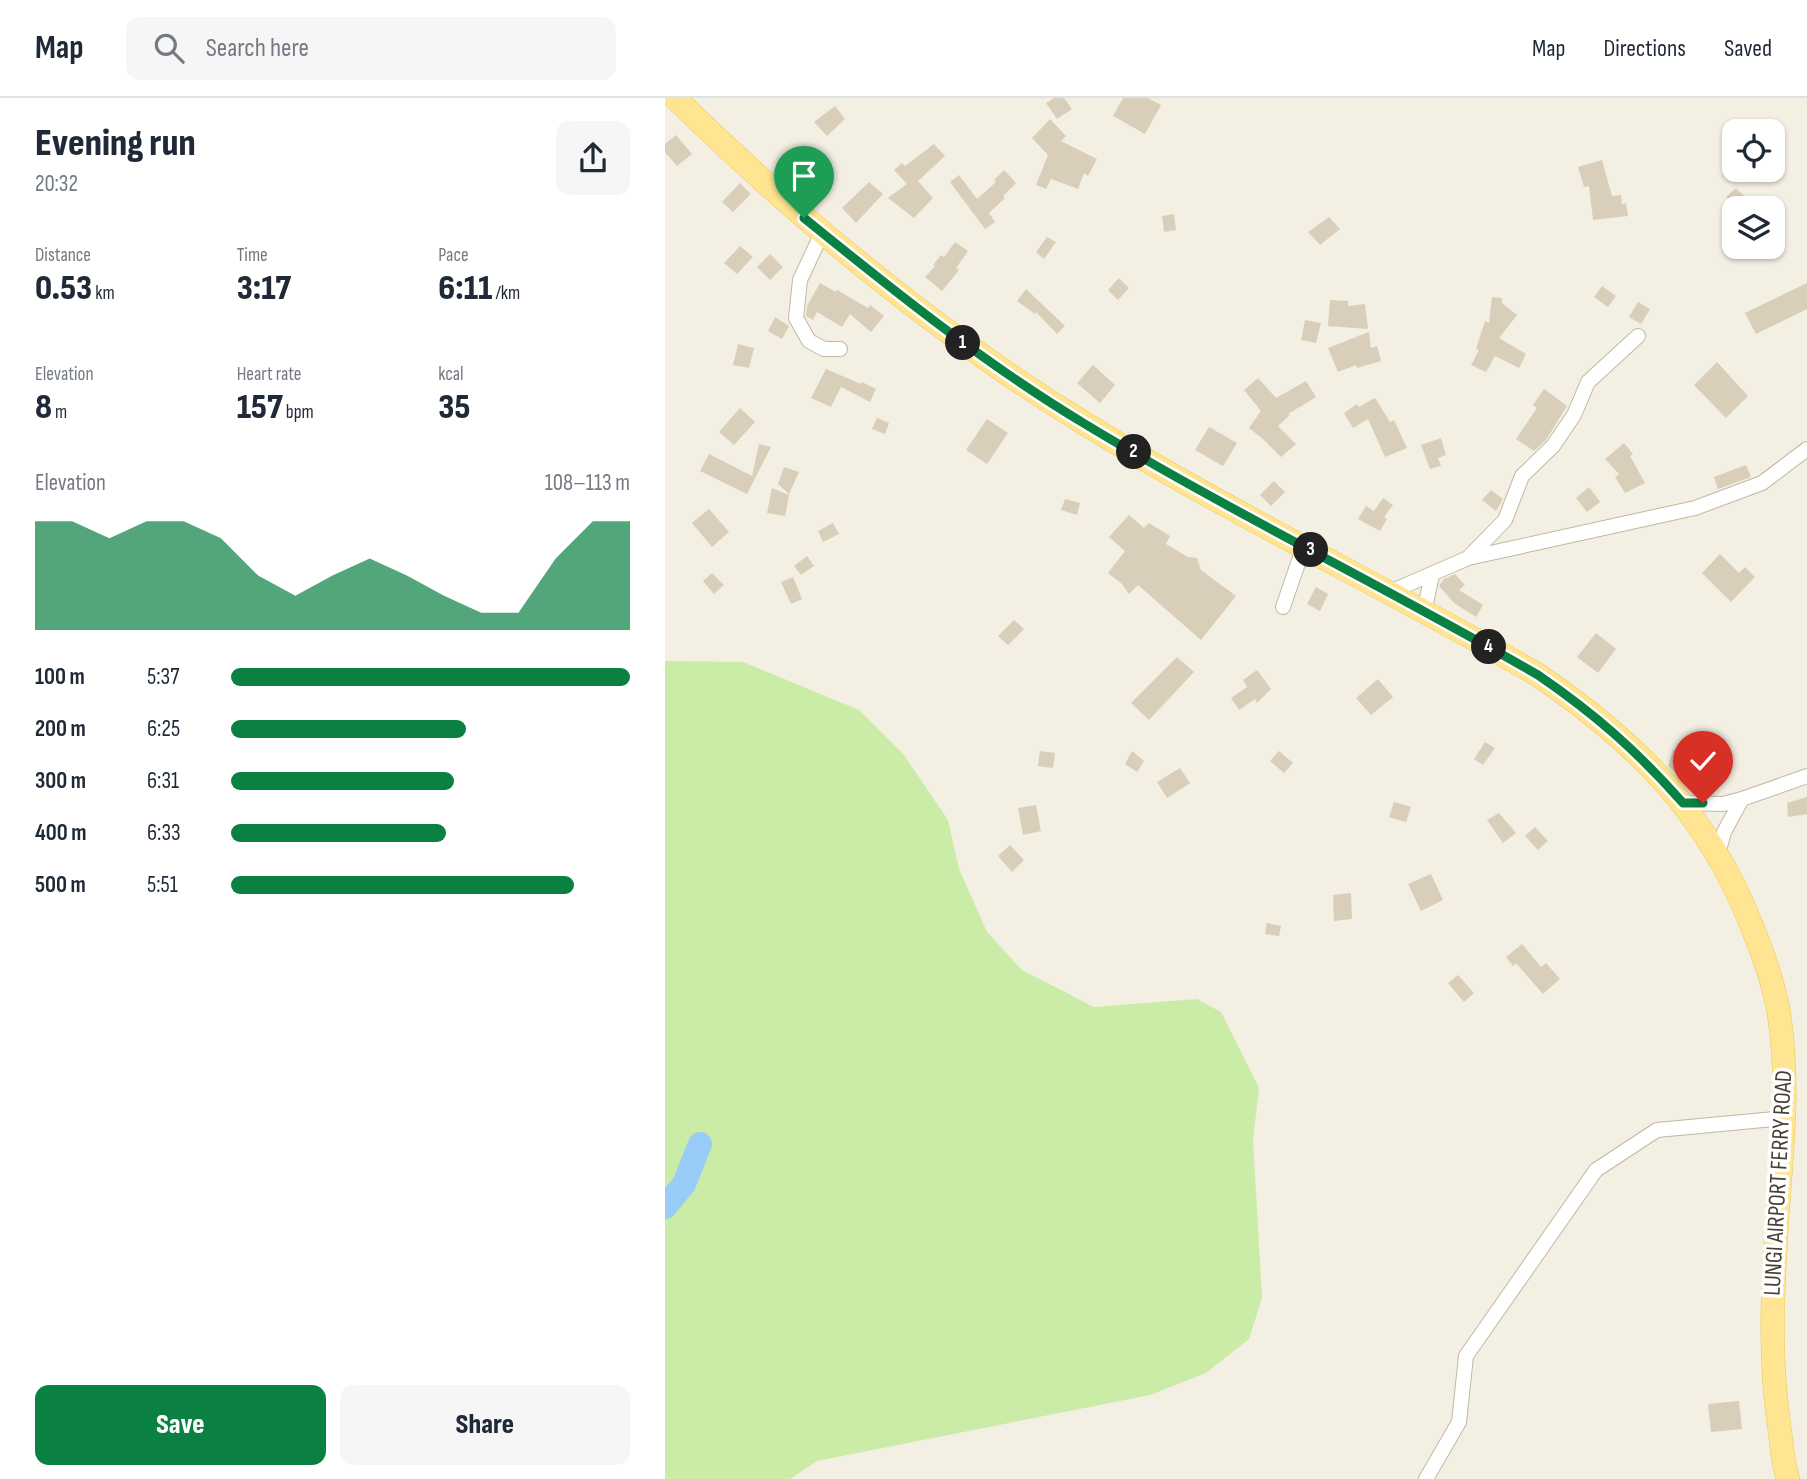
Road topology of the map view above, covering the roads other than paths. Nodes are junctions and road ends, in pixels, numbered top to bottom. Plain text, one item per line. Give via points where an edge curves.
1 (675, 98) edge
2 (822, 233) junction
3 (1638, 337) dead end
4 (840, 349) dead end
5 (1807, 449) edge
6 (1304, 546) junction
7 (1468, 558) junction
8 (1432, 575) junction
9 (1388, 593) junction
10 (1283, 607) dead end
11 (1424, 612) junction
12 (1807, 776) edge
13 (1742, 799) junction
14 (1683, 803) junction
15 (1719, 854) junction
16 (1785, 1118) junction
17 (1426, 1479) edge
18 (1787, 1479) edge

1 - 2 main road, LUNGI AIRPORT FERRY ROAD
2 - 4 street via 800,280 796,318 809,341 824,349
2 - 6 main road, LUNGI AIRPORT FERRY ROAD via 963,343 1083,423
3 - 7 street via 1588,382 1574,415 1553,446 1521,476 1505,520
5 - 7 street via 1762,483 1695,509
6 - 9 main road, LUNGI AIRPORT FERRY ROAD
6 - 10 street
7 - 8 street
8 - 9 street
8 - 11 street
9 - 11 main road, LUNGI AIRPORT FERRY ROAD
11 - 14 main road, LUNGI AIRPORT FERRY ROAD via 1579,703 1635,751
12 - 13 street
13 - 14 street via 1723,804
13 - 15 street via 1724,832
14 - 15 main road, LUNGI AIRPORT FERRY ROAD
15 - 16 main road, LUNGI AIRPORT FERRY ROAD via 1768,965 1779,1013
16 - 17 street via 1657,1130 1596,1170 1467,1356 1459,1422
16 - 18 main road, LUNGI AIRPORT FERRY ROAD via 1772,1318 1773,1388

